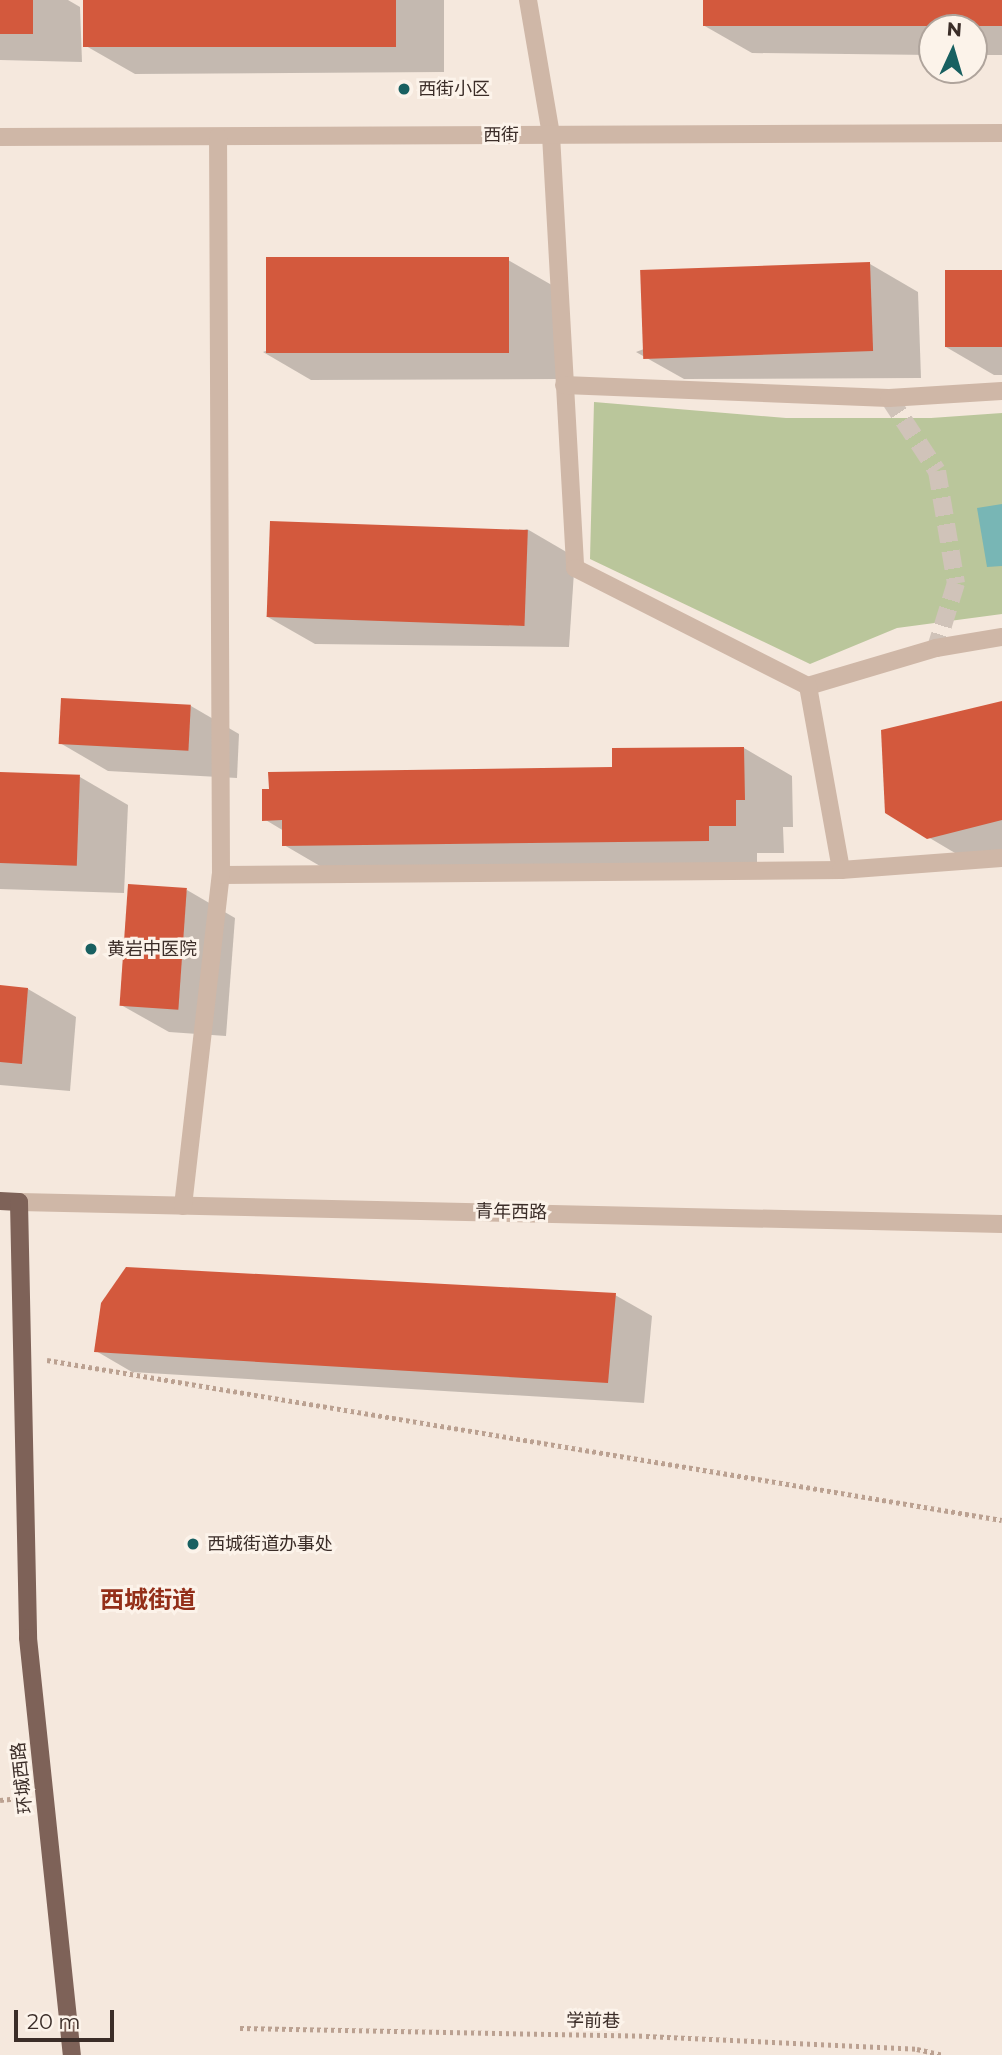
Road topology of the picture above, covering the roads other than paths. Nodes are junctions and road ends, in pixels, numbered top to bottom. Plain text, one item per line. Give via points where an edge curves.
1 (528, 0) edge
2 (1002, 133) edge
3 (551, 135) junction
4 (0, 137) edge
5 (218, 137) junction
6 (564, 385) junction
7 (1002, 391) edge
8 (1002, 637) edge
9 (808, 686) junction
10 (1002, 859) edge
11 (841, 870) junction
12 (221, 874) junction
13 (0, 1201) edge
14 (19, 1202) junction
15 (183, 1206) junction
16 (1002, 1224) edge
17 (72, 2055) edge

1 - 3 street
2 - 3 street, 西街
3 - 5 street, 西街
3 - 6 street
4 - 5 street, 西街
5 - 12 street
6 - 7 street via 890,398
6 - 9 street via 575,568
8 - 9 street via 936,648
9 - 11 street
10 - 11 street
11 - 12 street
12 - 15 street
13 - 14 main road
14 - 15 street, 青年西路
14 - 17 main road, 环城西路 via 28,1638
15 - 16 street, 青年西路

